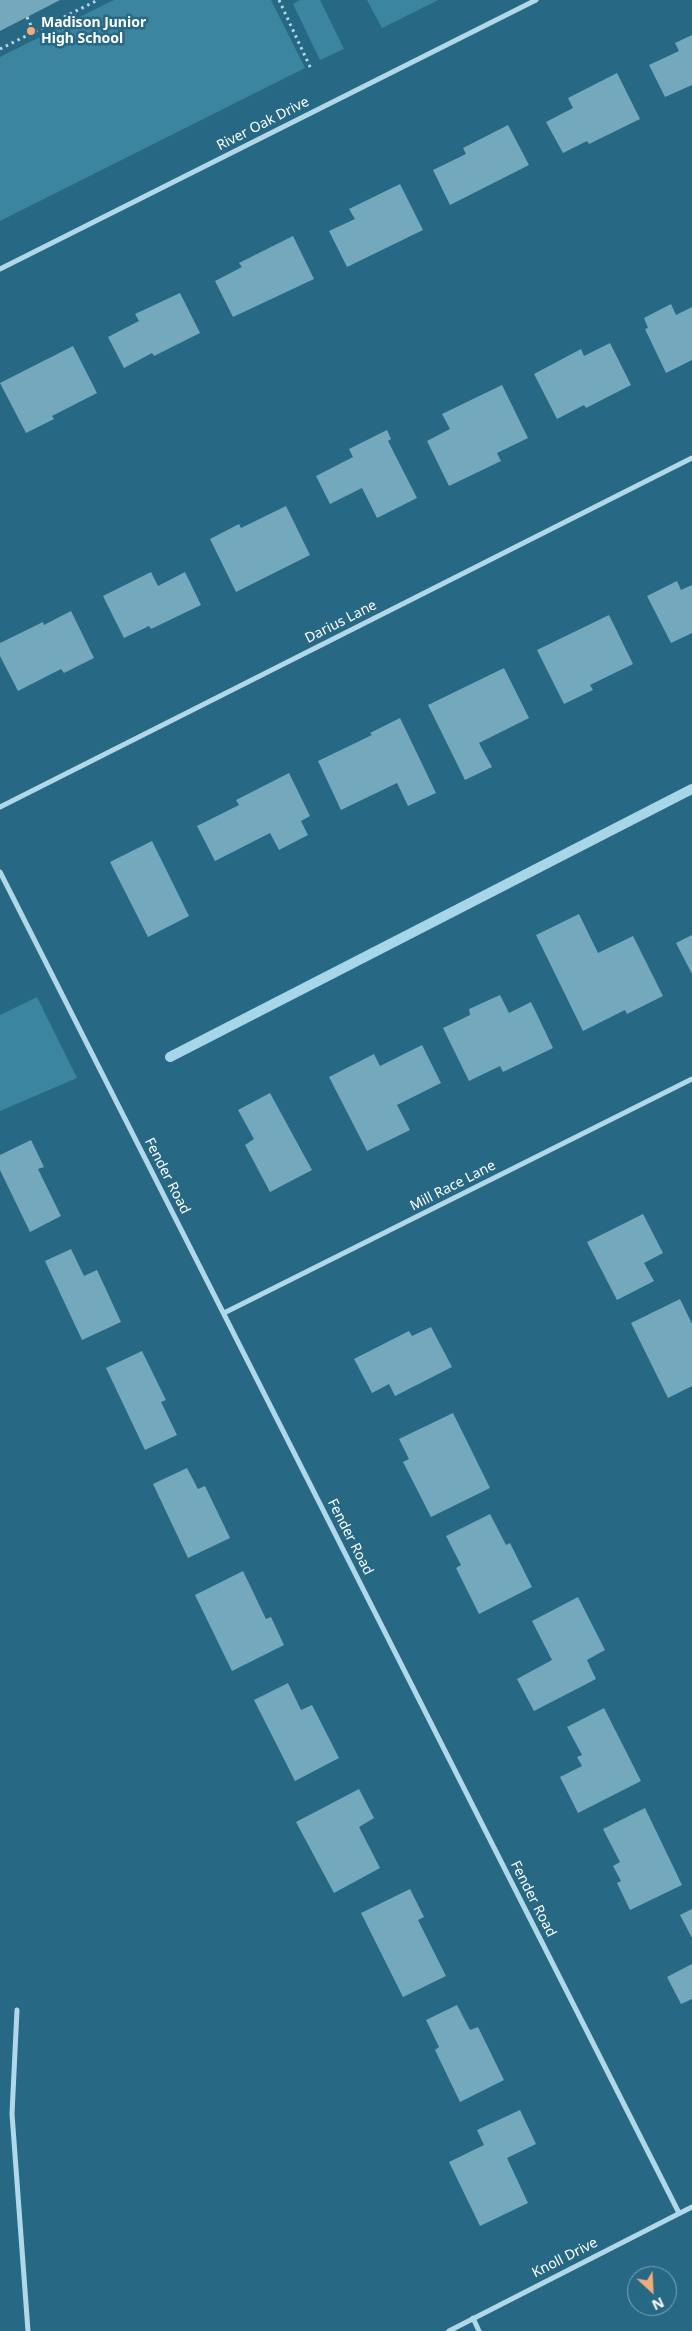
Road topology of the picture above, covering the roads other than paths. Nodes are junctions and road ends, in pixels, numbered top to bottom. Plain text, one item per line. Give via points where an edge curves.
1 (536, 0) edge
2 (0, 269) edge
3 (692, 458) edge
4 (0, 807) edge
5 (0, 872) edge
6 (692, 1079) edge
7 (224, 1313) junction
8 (17, 2010) dead end
9 (692, 2207) edge
10 (679, 2213) junction
11 (473, 2318) junction
12 (28, 2331) edge
13 (449, 2331) edge
14 (479, 2331) edge

1 - 2 street, River Oak Drive
3 - 4 street, Darius Lane
5 - 7 street, Fender Road
6 - 7 street, Mill Race Lane
7 - 10 street, Fender Road
8 - 12 street via 12,2114
9 - 10 street, Knoll Drive
10 - 11 street, Knoll Drive
11 - 13 street, Knoll Drive
11 - 14 street

